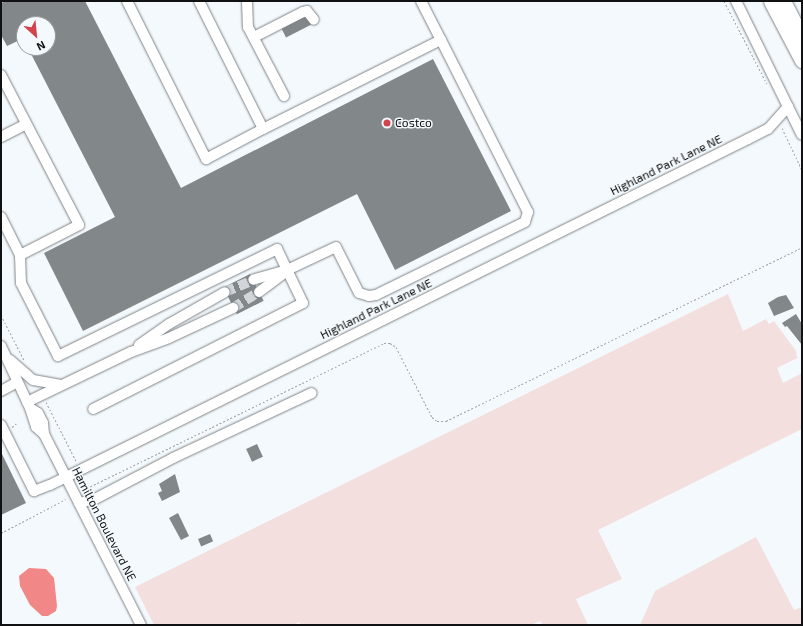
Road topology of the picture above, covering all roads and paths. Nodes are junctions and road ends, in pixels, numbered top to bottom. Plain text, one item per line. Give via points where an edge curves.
1 (128, 1) edge
2 (199, 1) edge
3 (247, 1) edge
4 (421, 1) edge
5 (724, 1) edge
6 (736, 1) edge
7 (771, 1) edge
8 (783, 1) edge
9 (314, 20) dead end
10 (254, 37) junction
11 (802, 38) edge
12 (441, 40) junction
13 (802, 60) edge
14 (1, 75) edge
15 (768, 86) dead end
16 (284, 96) dead end
17 (788, 107) junction
18 (26, 124) junction
19 (779, 124) dead end
20 (263, 129) junction
21 (802, 135) edge
22 (1, 137) edge
23 (802, 170) edge
24 (1, 218) edge
25 (802, 247) edge
26 (20, 255) junction
27 (287, 270) junction
28 (253, 280) tunnel mouth
29 (225, 292) tunnel mouth
30 (259, 292) tunnel mouth
31 (233, 308) tunnel mouth
32 (1, 314) edge
33 (3, 350) edge
34 (131, 352) junction
35 (26, 364) dead end
36 (17, 382) junction
37 (62, 385) junction
38 (1, 391) edge
39 (312, 393) dead end
40 (46, 402) dead end
41 (29, 405) junction
42 (93, 409) dead end
43 (18, 422) dead end
44 (13, 424) dead end
45 (1, 425) edge
46 (77, 464) dead end
47 (83, 475) dead end
48 (66, 477) junction
49 (88, 487) junction
50 (80, 492) dead end
51 (71, 497) dead end
52 (79, 503) junction
53 (1, 533) edge
54 (142, 625) edge

1 - 20 street via 206,160
2 - 20 street
3 - 10 street via 246,15
4 - 12 street
5 - 15 path
6 - 17 street
7 - 13 highway
8 - 11 highway
9 - 10 street via 307,11 303,12
10 - 16 street
12 - 20 street
12 - 27 street via 527,208 528,217 525,222 376,295 359,293 336,247
14 - 18 street
17 - 21 street
17 - 48 street, Highland Park Lane NE via 768,129
18 - 22 street
18 - 26 street via 79,225
19 - 23 path
24 - 26 street
25 - 49 path via 446,421 432,418 396,347 387,342
26 - 27 street via 21,283 58,356 277,249
27 - 28 street
27 - 30 street
27 - 42 street via 303,303
29 - 34 street via 169,324
31 - 34 street via 170,338
32 - 35 path
33 - 36 street, Hamilton Boulevard NE
33 - 37 street via 20,371 33,380
34 - 37 street
36 - 38 street
36 - 41 street, Hamilton Boulevard NE
37 - 41 street
39 - 52 street via 173,458 95,499
40 - 46 path
41 - 48 street, Hamilton Boulevard NE via 40,418 44,434
43 - 44 path
45 - 48 street, Highland Park Lane NE via 34,491
47 - 49 path
48 - 52 street, Hamilton Boulevard NE
49 - 50 path
51 - 53 path
52 - 54 street, Hamilton Boulevard NE

